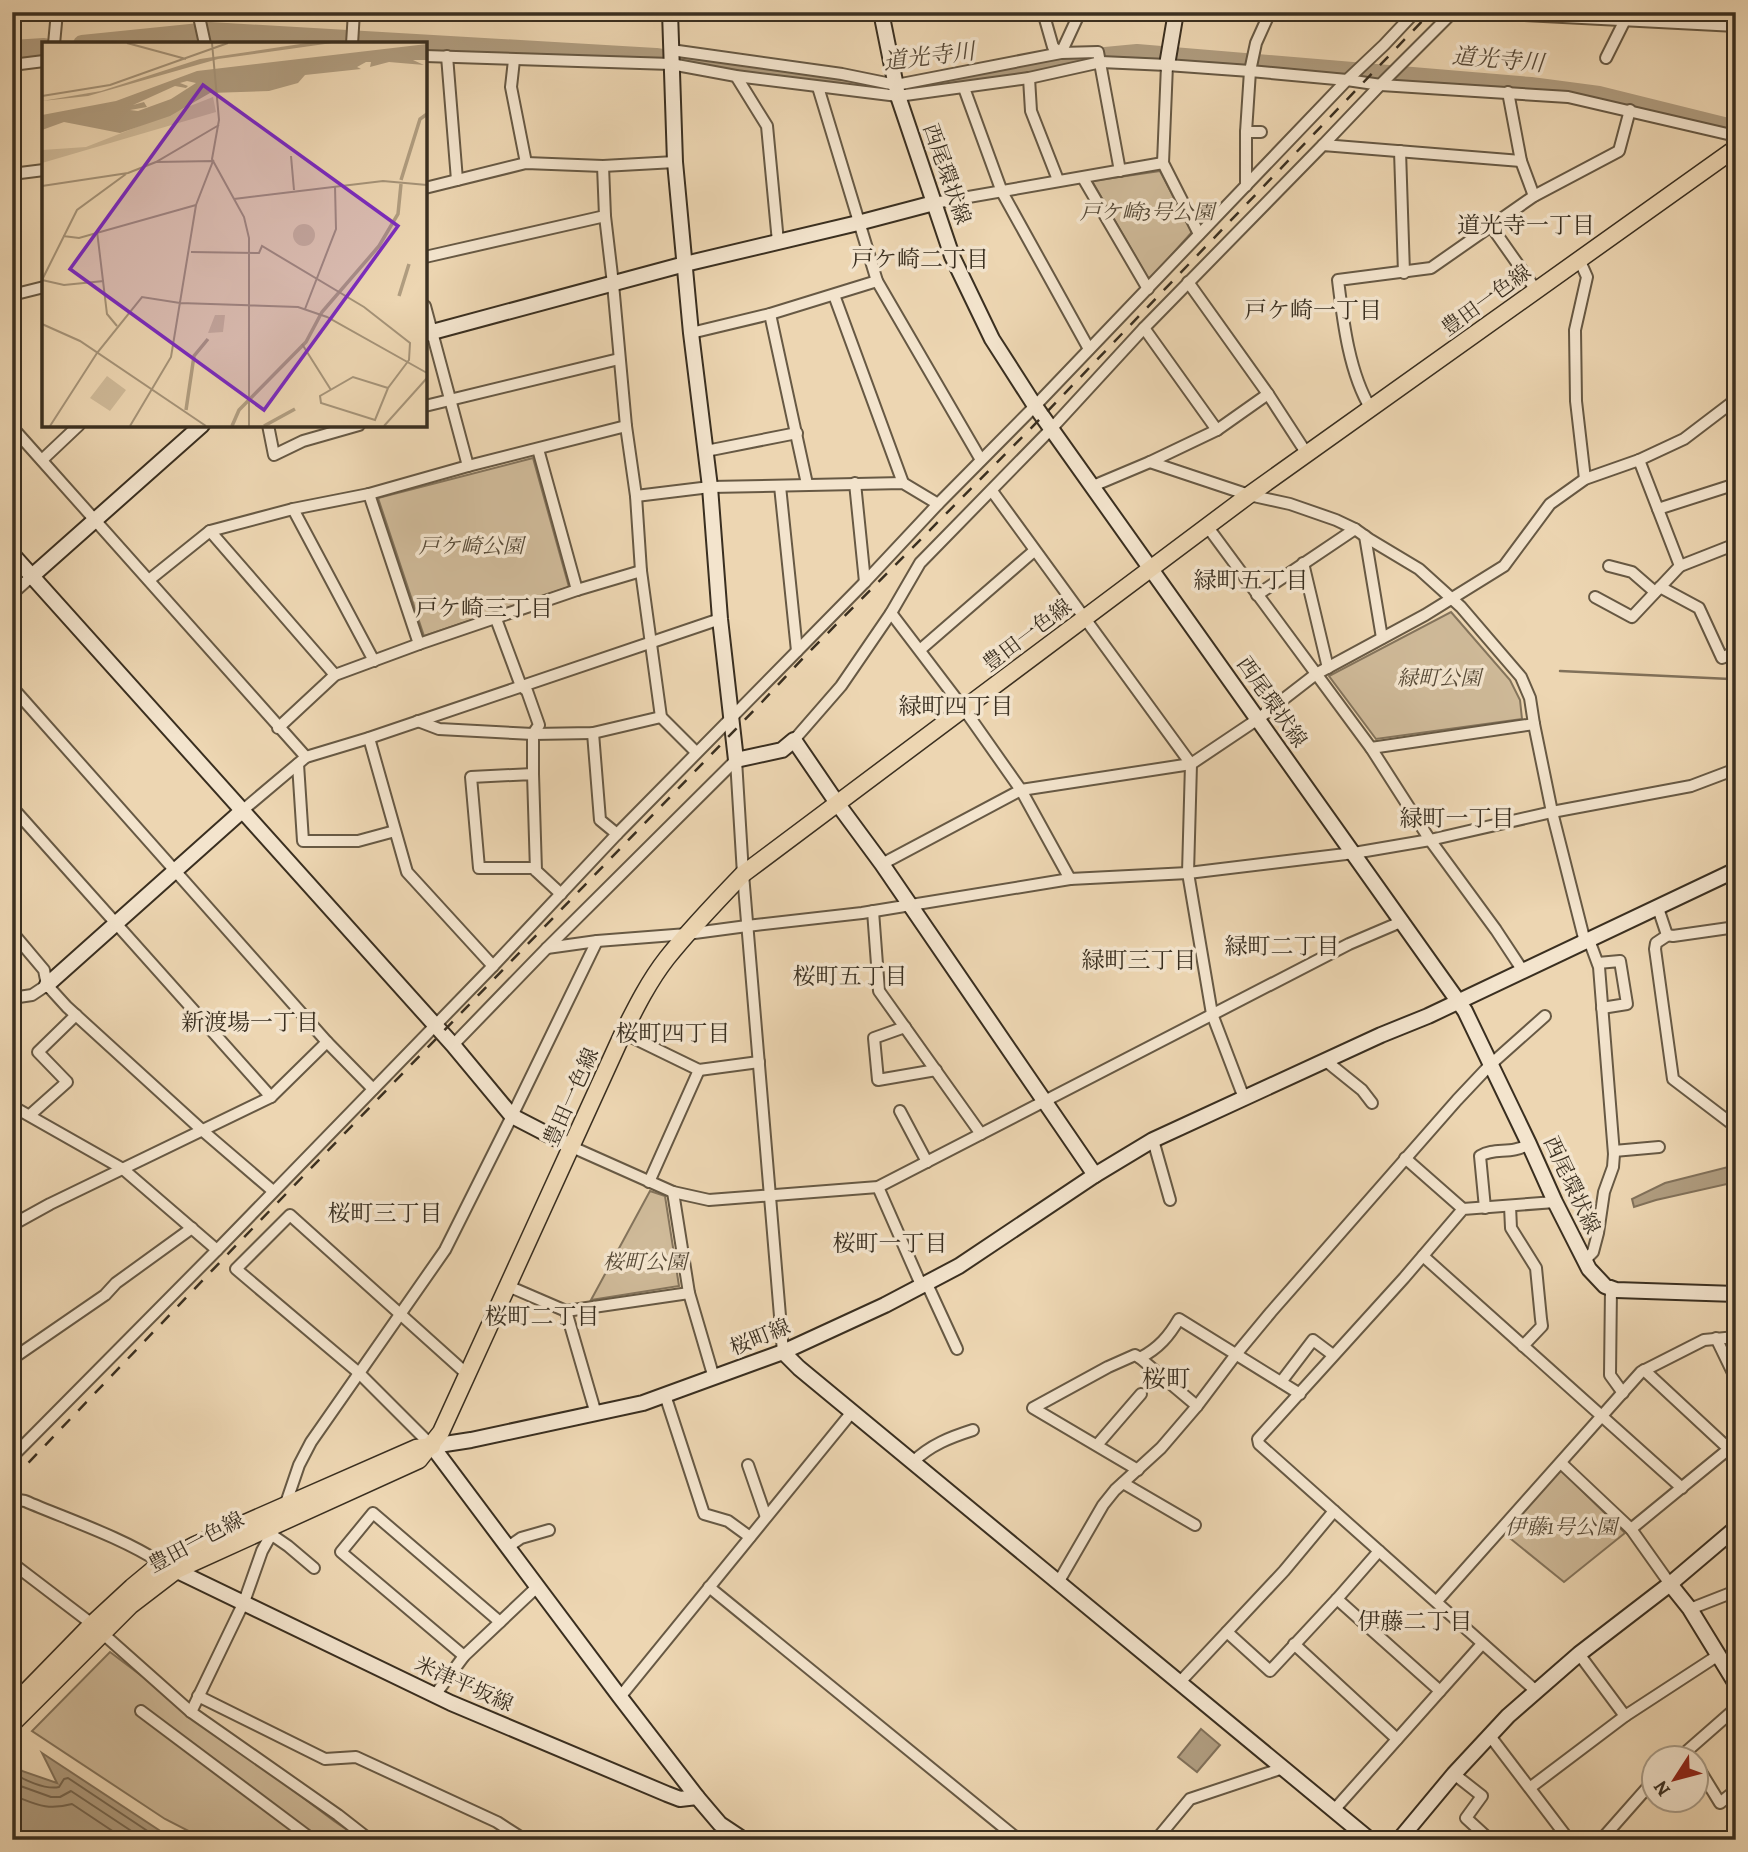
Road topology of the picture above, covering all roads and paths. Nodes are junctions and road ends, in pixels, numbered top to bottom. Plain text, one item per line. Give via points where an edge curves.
1 (57, 12) edge
2 (198, 12) edge
3 (354, 12) edge
4 (670, 12) edge
5 (881, 12) edge
6 (1043, 12) edge
7 (1080, 12) edge
8 (1176, 12) edge
9 (1270, 12) edge
10 (1415, 12) edge
11 (1454, 12) edge
12 (1466, 12) edge
13 (1547, 14) edge
14 (1625, 20) junction
15 (1736, 26) edge
16 (54, 39) edge
17 (205, 42) edge
18 (352, 42) edge
19 (1061, 53) junction
20 (427, 56) edge
21 (447, 56) junction
22 (671, 57) junction
23 (1606, 58) dead end
24 (1100, 59) junction
25 (514, 60) junction
26 (42, 61) edge
27 (1167, 64) junction
28 (12, 65) edge
29 (1250, 70) junction
30 (736, 76) junction
31 (1029, 78) junction
32 (1347, 80) junction
33 (1383, 83) junction
34 (818, 86) junction
35 (964, 88) junction
36 (897, 90) junction
37 (1508, 92) junction
38 (1630, 110) junction
39 (1246, 132) junction
40 (1261, 132) dead end
41 (1736, 136) edge
42 (1323, 145) junction
43 (1736, 148) edge
44 (1400, 151) junction
45 (1521, 161) junction
46 (675, 162) junction
47 (526, 163) junction
48 (1163, 163) junction
49 (603, 166) junction
50 (42, 170) edge
51 (1120, 170) junction
52 (13, 172) edge
53 (1083, 178) junction
54 (457, 180) junction
55 (1058, 180) junction
56 (1245, 186) junction
57 (427, 188) edge
58 (1002, 192) junction
59 (1534, 196) junction
60 (934, 203) junction
61 (606, 216) junction
62 (858, 223) junction
63 (1490, 226) junction
64 (1199, 234) junction
65 (778, 242) junction
66 (427, 257) edge
67 (1579, 259) junction
68 (685, 264) junction
69 (1404, 272) junction
70 (877, 281) junction
71 (1188, 282) junction
72 (613, 284) junction
73 (42, 288) edge
74 (1148, 289) junction
75 (1536, 290) junction
76 (12, 295) edge
77 (834, 295) junction
78 (770, 314) junction
79 (1144, 328) junction
80 (429, 333) edge
81 (691, 333) junction
82 (1089, 349) junction
83 (619, 359) junction
84 (1268, 394) junction
85 (450, 399) junction
86 (1736, 399) edge
87 (427, 405) edge
88 (1035, 406) junction
89 (1371, 408) junction
90 (626, 426) junction
91 (12, 427) edge
92 (77, 427) edge
93 (200, 427) edge
94 (268, 427) edge
95 (352, 427) edge
96 (1052, 428) junction
97 (1217, 430) junction
98 (797, 433) junction
99 (538, 449) junction
100 (706, 451) junction
101 (1307, 454) junction
102 (42, 460) junction
103 (981, 460) junction
104 (1639, 460) junction
105 (1150, 462) junction
106 (468, 466) junction
107 (1585, 479) junction
108 (855, 483) junction
109 (903, 483) junction
110 (807, 484) junction
111 (1736, 484) edge
112 (780, 486) junction
113 (1093, 486) junction
114 (710, 487) junction
115 (992, 491) junction
116 (369, 494) junction
117 (1249, 495) junction
118 (636, 496) junction
119 (938, 504) junction
120 (293, 509) junction
121 (1658, 509) junction
122 (95, 520) junction
123 (1207, 526) junction
124 (1355, 529) junction
125 (210, 531) junction
126 (1365, 536) junction
127 (1736, 544) edge
128 (1034, 551) junction
129 (12, 554) edge
130 (1303, 563) junction
131 (1609, 566) dead end
132 (1680, 566) junction
133 (1150, 569) junction
134 (641, 571) junction
135 (32, 576) junction
136 (149, 580) junction
137 (865, 582) junction
138 (577, 590) junction
139 (1657, 590) junction
140 (12, 594) edge
141 (1257, 595) junction
142 (1595, 597) dead end
143 (1452, 598) junction
144 (891, 613) junction
145 (1083, 618) junction
146 (496, 619) junction
147 (720, 619) junction
148 (1382, 638) junction
149 (419, 644) junction
150 (650, 644) junction
151 (920, 649) junction
152 (797, 651) junction
153 (1736, 651) edge
154 (374, 661) junction
155 (1328, 668) junction
156 (1316, 674) junction
157 (335, 676) junction
158 (521, 687) junction
159 (14, 692) edge
160 (964, 709) junction
161 (731, 717) junction
162 (661, 718) junction
163 (1258, 719) junction
164 (418, 721) junction
165 (1534, 724) junction
166 (278, 727) junction
167 (593, 733) junction
168 (533, 734) junction
169 (369, 738) junction
170 (794, 740) junction
171 (1371, 748) junction
172 (696, 752) junction
173 (736, 760) junction
174 (302, 761) junction
175 (1191, 764) junction
176 (1736, 769) edge
177 (533, 774) junction
178 (1021, 790) junction
179 (837, 803) junction
180 (12, 807) edge
181 (243, 810) junction
182 (1552, 812) junction
183 (395, 831) junction
184 (617, 834) junction
185 (1430, 840) junction
186 (1354, 853) junction
187 (882, 864) junction
188 (1736, 870) edge
189 (174, 871) junction
190 (536, 871) junction
191 (1188, 873) junction
192 (743, 874) junction
193 (1070, 879) junction
194 (561, 894) junction
195 (909, 905) junction
196 (1658, 908) junction
197 (873, 911) junction
198 (1403, 921) junction
199 (116, 924) junction
200 (747, 926) junction
201 (1736, 927) edge
202 (12, 932) edge
203 (687, 934) junction
204 (1668, 935) junction
205 (1587, 941) junction
206 (597, 942) junction
207 (547, 948) junction
208 (1598, 962) junction
209 (493, 966) junction
210 (1523, 971) junction
211 (47, 985) junction
212 (12, 998) edge
213 (1458, 1001) junction
214 (1602, 1008) junction
215 (1212, 1014) junction
216 (76, 1015) junction
217 (1545, 1016) dead end
218 (435, 1026) junction
219 (905, 1027) junction
220 (623, 1032) junction
221 (327, 1042) junction
222 (453, 1045) junction
223 (1326, 1061) junction
224 (759, 1062) junction
225 (1490, 1065) junction
226 (699, 1070) junction
227 (936, 1070) junction
228 (373, 1089) junction
229 (271, 1097) junction
230 (1244, 1098) junction
231 (1043, 1102) junction
232 (1372, 1103) dead end
233 (12, 1106) edge
234 (900, 1111) dead end
235 (30, 1115) junction
236 (512, 1116) junction
237 (1736, 1127) edge
238 (203, 1131) junction
239 (981, 1134) junction
240 (1153, 1140) junction
241 (1529, 1144) junction
242 (572, 1147) junction
243 (1659, 1147) dead end
244 (1614, 1152) junction
245 (1405, 1158) junction
246 (927, 1162) junction
247 (123, 1168) junction
248 (1095, 1175) junction
249 (649, 1182) junction
250 (878, 1187) junction
251 (274, 1191) junction
252 (673, 1192) junction
253 (771, 1194) junction
254 (1170, 1200) dead end
255 (1555, 1202) junction
256 (1510, 1206) junction
257 (1485, 1208) junction
258 (1462, 1209) junction
259 (12, 1225) edge
260 (192, 1228) junction
261 (217, 1250) junction
262 (1423, 1256) junction
263 (1584, 1260) junction
264 (925, 1285) junction
265 (508, 1286) junction
266 (1611, 1288) junction
267 (689, 1293) junction
268 (1736, 1294) edge
269 (566, 1311) junction
270 (400, 1315) junction
271 (1736, 1337) edge
272 (1716, 1338) junction
273 (1523, 1346) junction
274 (957, 1349) dead end
275 (783, 1352) junction
276 (1237, 1353) junction
277 (1333, 1355) junction
278 (1140, 1358) junction
279 (12, 1359) edge
280 (1644, 1370) junction
281 (1736, 1372) edge
282 (359, 1373) junction
283 (468, 1375) junction
284 (714, 1378) junction
285 (1281, 1381) junction
286 (1623, 1393) junction
287 (1141, 1394) dead end
288 (1300, 1394) junction
289 (664, 1395) junction
290 (1197, 1406) junction
291 (852, 1412) junction
292 (596, 1414) junction
293 (1603, 1416) junction
294 (973, 1430) dead end
295 (1097, 1445) junction
296 (432, 1446) junction
297 (1732, 1446) edge
298 (12, 1457) edge
299 (913, 1462) junction
300 (1561, 1463) junction
301 (748, 1465) dead end
302 (1138, 1470) junction
303 (1123, 1483) junction
304 (1682, 1488) junction
305 (12, 1499) edge
306 (286, 1504) junction
307 (1334, 1511) junction
308 (766, 1517) junction
309 (1195, 1525) dead end
310 (1736, 1528) edge
311 (1631, 1529) junction
312 (274, 1530) junction
313 (549, 1530) dead end
314 (750, 1537) junction
315 (508, 1547) junction
316 (1379, 1550) junction
317 (12, 1563) edge
318 (161, 1563) junction
319 (314, 1568) dead end
320 (177, 1570) junction
321 (1059, 1581) junction
322 (1670, 1584) junction
323 (537, 1587) junction
324 (709, 1587) junction
325 (1736, 1591) edge
326 (1337, 1599) junction
327 (1437, 1601) junction
328 (244, 1602) junction
329 (1690, 1609) junction
330 (500, 1622) junction
331 (94, 1632) junction
332 (1227, 1632) junction
333 (1294, 1644) junction
334 (1482, 1644) junction
335 (1578, 1654) junction
336 (464, 1656) junction
337 (1717, 1656) junction
338 (1180, 1682) junction
339 (1736, 1684) edge
340 (1440, 1691) junction
341 (1536, 1691) junction
342 (435, 1695) junction
343 (198, 1696) junction
344 (620, 1698) junction
345 (12, 1706) edge
346 (1736, 1708) edge
347 (141, 1711) dead end
348 (191, 1712) junction
349 (1625, 1716) junction
350 (12, 1724) edge
351 (1490, 1735) junction
352 (1397, 1739) junction
353 (1698, 1744) edge
354 (1283, 1768) junction
355 (1454, 1774) junction
356 (1531, 1787) junction
357 (1710, 1787) edge
358 (1736, 1790) edge
359 (1640, 1796) edge
360 (697, 1797) junction
361 (1334, 1810) junction
362 (313, 1840) edge
363 (369, 1840) edge
364 (525, 1840) edge
365 (744, 1840) edge
366 (1019, 1840) edge
367 (1156, 1840) edge
368 (1370, 1840) edge
369 (1399, 1840) edge
370 (1490, 1840) edge
371 (1569, 1840) edge
372 (1601, 1840) edge

1 - 16 street
2 - 17 street
3 - 18 street
4 - 22 street
5 - 36 street, 西尾環状線
6 - 19 street via 1053,47
7 - 19 street
8 - 27 street
9 - 29 street
10 - 32 street
11 - 33 street
12 - 13 street
13 - 14 street
14 - 15 street
14 - 23 street
19 - 24 street
19 - 36 street
20 - 21 street
21 - 25 street
21 - 54 street
22 - 25 street
22 - 30 street
22 - 36 street via 842,74
22 - 46 street
24 - 27 street
24 - 31 street
24 - 51 street
25 - 47 street via 511,87
26 - 28 street
27 - 29 street
27 - 48 street
29 - 32 street
29 - 39 street
30 - 34 street
30 - 65 street via 767,126
31 - 35 street
31 - 55 street via 1031,111
32 - 33 street
32 - 56 street
33 - 37 street
33 - 42 street
34 - 36 street
34 - 62 street
35 - 36 street
35 - 58 street
36 - 60 street, 西尾環状線
37 - 38 street via 1568,97
37 - 45 street
38 - 41 street
38 - 59 street via 1619,151
39 - 40 street
39 - 56 street
42 - 44 street
42 - 71 street
43 - 67 main road, 豊田一色線
44 - 45 street
44 - 69 street
45 - 59 street
46 - 49 street
46 - 68 street
47 - 49 street
47 - 54 street
48 - 51 street
48 - 64 street
49 - 61 street
50 - 52 street
51 - 53 street
53 - 55 street
53 - 74 street
54 - 57 street
55 - 58 street
56 - 64 street
58 - 60 street
58 - 82 street
59 - 63 street
60 - 62 street
60 - 88 street, 西尾環状線 via 952,256 992,339
61 - 66 street
61 - 72 street
62 - 65 street
62 - 70 street
63 - 69 street via 1431,268
63 - 75 street
64 - 74 street
65 - 68 street
67 - 75 main road, 豊田一色線
67 - 107 street via 1587,277 1575,330 1576,401
68 - 72 street
68 - 81 street
69 - 89 street via 1338,280 1345,334
70 - 77 street
70 - 103 street
71 - 79 street
71 - 84 street
72 - 80 street
72 - 83 street
73 - 76 street
74 - 82 street
75 - 89 main road, 豊田一色線
77 - 78 street
77 - 109 street
78 - 81 street
78 - 98 street
79 - 96 street
79 - 97 street
80 - 85 street
81 - 100 street
82 - 88 street
83 - 85 street
83 - 90 street
84 - 97 street
84 - 101 street
85 - 87 street
85 - 106 street
86 - 104 street via 1684,439
88 - 96 street, 西尾環状線
88 - 103 street
89 - 101 main road, 豊田一色線
90 - 99 street
90 - 118 street
91 - 102 street
92 - 102 street
93 - 122 street
94 - 95 street via 274,455
96 - 113 street, 西尾環状線
96 - 115 street
97 - 105 street
98 - 100 street
98 - 110 street
99 - 106 street
99 - 138 street
100 - 114 street
101 - 117 main road, 豊田一色線
102 - 122 street
103 - 119 street
104 - 107 street
104 - 121 street
105 - 113 street
105 - 117 street
106 - 116 street
107 - 143 street via 1550,504 1504,566
108 - 109 street
108 - 110 street
108 - 137 street
109 - 119 street
110 - 112 street
111 - 121 street
112 - 114 street
112 - 152 street
113 - 133 street, 西尾環状線
114 - 118 street
114 - 147 street
115 - 128 street
115 - 144 street via 920,563
116 - 120 street
116 - 149 street
117 - 123 main road, 豊田一色線
117 - 124 street via 1290,504
118 - 134 street
119 - 137 street
120 - 125 street
120 - 154 street
121 - 132 street
122 - 135 street
122 - 136 street
123 - 133 main road, 豊田一色線
123 - 141 street
124 - 126 street
124 - 130 street
125 - 136 street
125 - 157 street
126 - 143 street via 1419,569
126 - 148 street
127 - 132 street
128 - 145 street
128 - 151 street
129 - 135 street
130 - 141 street
130 - 155 street
131 - 139 street via 1632,572
132 - 139 street
133 - 145 main road, 豊田一色線
133 - 163 street, 西尾環状線
134 - 138 street
134 - 150 street
135 - 140 street
135 - 181 street
136 - 166 street
137 - 152 street
138 - 146 street
139 - 142 street via 1632,617
139 - 153 street via 1699,608 1722,657
141 - 156 street
143 - 148 street
143 - 165 street via 1521,677
144 - 151 street
144 - 170 street via 841,686
145 - 160 main road, 豊田一色線
145 - 175 street
146 - 149 street
146 - 158 street
147 - 150 street
147 - 161 street
148 - 155 street
149 - 154 street
150 - 158 street
150 - 162 street
151 - 160 street
152 - 161 street
154 - 157 street
155 - 156 street
156 - 163 street
156 - 171 street
157 - 166 street
158 - 164 street
158 - 168 street via 527,691 539,725
159 - 189 street
160 - 178 street
160 - 179 main road, 豊田一色線
161 - 172 street
161 - 173 street
162 - 167 street
162 - 172 street
163 - 175 street
163 - 186 street, 西尾環状線
164 - 168 street via 439,729
164 - 169 street
165 - 171 street
165 - 182 street
166 - 174 street
167 - 168 street
167 - 184 street via 600,820
168 - 177 street
169 - 174 street
169 - 183 street
170 - 173 street via 782,750
170 - 179 street
171 - 185 street
172 - 184 street
173 - 192 street
173 - 207 street
174 - 181 street
174 - 183 street via 303,841 358,841
175 - 178 street
175 - 191 street
176 - 182 street via 1691,786
177 - 190 street
177 - 190 street via 471,777 479,868
178 - 187 street
178 - 193 street
179 - 187 street
179 - 192 main road, 豊田一色線
180 - 199 street
181 - 189 street
181 - 218 street
182 - 185 street
182 - 205 street
183 - 209 street via 407,873
184 - 194 street
185 - 186 street
185 - 210 street
186 - 191 street
186 - 198 street, 西尾環状線
187 - 195 street
188 - 196 street
189 - 199 street
189 - 221 street
190 - 194 street
191 - 193 street
191 - 215 street
192 - 200 street
192 - 203 main road, 豊田一色線
193 - 195 street
194 - 209 street
195 - 197 street
195 - 231 street
196 - 204 street
196 - 205 street
197 - 200 street
197 - 219 street via 879,991
198 - 213 street, 西尾環状線
198 - 215 street
199 - 211 street
199 - 229 street
200 - 203 street
200 - 224 street
201 - 204 street
202 - 211 street via 44,970
203 - 206 street
203 - 220 main road, 豊田一色線 via 640,999
204 - 237 street via 1655,948 1671,1075
205 - 208 street
205 - 210 street
206 - 207 street
206 - 236 street
207 - 222 street
208 - 214 street
208 - 214 street via 1620,961 1627,1004
209 - 218 street
210 - 213 street
211 - 212 street via 32,995
211 - 216 street
213 - 223 street
213 - 225 street, 西尾環状線
214 - 244 street
215 - 230 street
215 - 231 street
216 - 235 street via 38,1052 67,1082
216 - 238 street
217 - 225 street
218 - 222 street
218 - 228 street
219 - 227 street
219 - 227 street via 874,1038 878,1080
220 - 226 street
220 - 242 main road, 豊田一色線
221 - 228 street
221 - 229 street
222 - 236 street
223 - 230 street
223 - 232 street
224 - 226 street
224 - 253 street
225 - 241 street, 西尾環状線
225 - 245 street
226 - 249 street
227 - 239 street
228 - 251 street
229 - 238 street
230 - 240 street
231 - 239 street
231 - 248 street
233 - 235 street
234 - 246 street
235 - 247 street
236 - 242 street
236 - 270 street via 445,1250
238 - 247 street
238 - 251 street
239 - 246 street
240 - 248 street
240 - 254 street
241 - 255 street, 西尾環状線
241 - 257 street via 1480,1156
242 - 249 street
242 - 265 main road, 豊田一色線
243 - 244 street
244 - 263 street via 1593,1252
245 - 258 street
245 - 276 street
246 - 250 street
247 - 259 street
247 - 260 street
248 - 264 street, 桜町線
249 - 252 street
250 - 253 street
250 - 264 street
251 - 261 street
252 - 253 street via 709,1200
252 - 267 street
253 - 275 street
255 - 256 street
255 - 263 street, 西尾環状線
256 - 257 street
256 - 273 street via 1511,1228 1536,1268 1542,1326
257 - 258 street
258 - 262 street
260 - 261 street
260 - 279 street
261 - 298 street
262 - 273 street
262 - 277 street
263 - 266 street, 西尾環状線 via 1596,1278
264 - 274 street
264 - 275 street, 桜町線
265 - 269 street
265 - 283 main road, 豊田一色線
266 - 268 street
266 - 286 street via 1610,1375
267 - 269 street
267 - 284 street
269 - 292 street
270 - 282 street
270 - 282 street via 290,1215 236,1269
270 - 283 street
271 - 272 street
272 - 280 street
272 - 281 street via 1732,1373
273 - 293 street
275 - 284 street, 桜町線
275 - 291 street
276 - 278 street via 1180,1319 1160,1345
276 - 285 street
276 - 290 street
277 - 285 street via 1313,1340
277 - 288 street
278 - 290 street
278 - 295 street via 1135,1355 1108,1367 1032,1408
280 - 286 street
280 - 297 street
282 - 296 street
282 - 306 street via 311,1442
283 - 296 main road, 豊田一色線
284 - 289 street, 桜町線
285 - 288 street
286 - 293 street
287 - 295 street
288 - 307 street via 1258,1439 1259,1444
289 - 292 street, 桜町線
289 - 314 street via 704,1514 728,1521
290 - 302 street
291 - 299 street
291 - 308 street
292 - 296 street, 桜町線
293 - 300 street
293 - 304 street
294 - 299 street via 943,1440
295 - 302 street
296 - 306 main road, 豊田一色線 via 416,1448
296 - 312 main road, 豊田一色線 via 419,1460
296 - 315 street
297 - 304 street
299 - 321 street
300 - 311 street
300 - 327 street
301 - 308 street
302 - 303 street
303 - 309 street
303 - 321 street via 1103,1505
304 - 311 street
305 - 318 street
306 - 312 street
306 - 318 main road, 豊田一色線
307 - 316 street
307 - 332 street
308 - 314 street
310 - 322 street
311 - 322 street
312 - 319 street
312 - 320 main road, 豊田一色線
312 - 328 street
313 - 315 street
314 - 324 street
315 - 323 street
316 - 326 street
316 - 327 street
317 - 331 street
318 - 320 street, 米津平坂線
318 - 331 main road, 豊田一色線 via 132,1587
320 - 328 street, 米津平坂線
320 - 331 main road, 豊田一色線
321 - 338 street
322 - 329 street
322 - 335 street
323 - 330 street
323 - 344 street
324 - 344 street
324 - 366 street
325 - 329 street
326 - 333 street
326 - 340 street
327 - 334 street
328 - 342 street, 米津平坂線
328 - 343 street
329 - 337 street
330 - 336 street
330 - 336 street via 373,1513 341,1552
331 - 345 main road, 豊田一色線
331 - 348 street
331 - 350 main road, 豊田一色線
332 - 333 street via 1270,1671
332 - 338 street
333 - 352 street
334 - 340 street
334 - 341 street
335 - 341 street
335 - 349 street
336 - 342 street
337 - 339 street
337 - 349 street
338 - 354 street
340 - 352 street
341 - 351 street
342 - 360 street, 米津平坂線 via 667,1794 680,1799
343 - 348 street
343 - 364 street via 325,1759 356,1757 497,1822
344 - 360 street
346 - 353 street
347 - 362 street
348 - 363 street
349 - 356 street
351 - 355 street
351 - 356 street
352 - 361 street
354 - 361 street
354 - 367 street via 1190,1799
355 - 369 street
355 - 370 street via 1482,1796 1466,1818
356 - 371 street
357 - 358 street via 1720,1803
359 - 372 street
360 - 365 street via 720,1824
361 - 368 street

